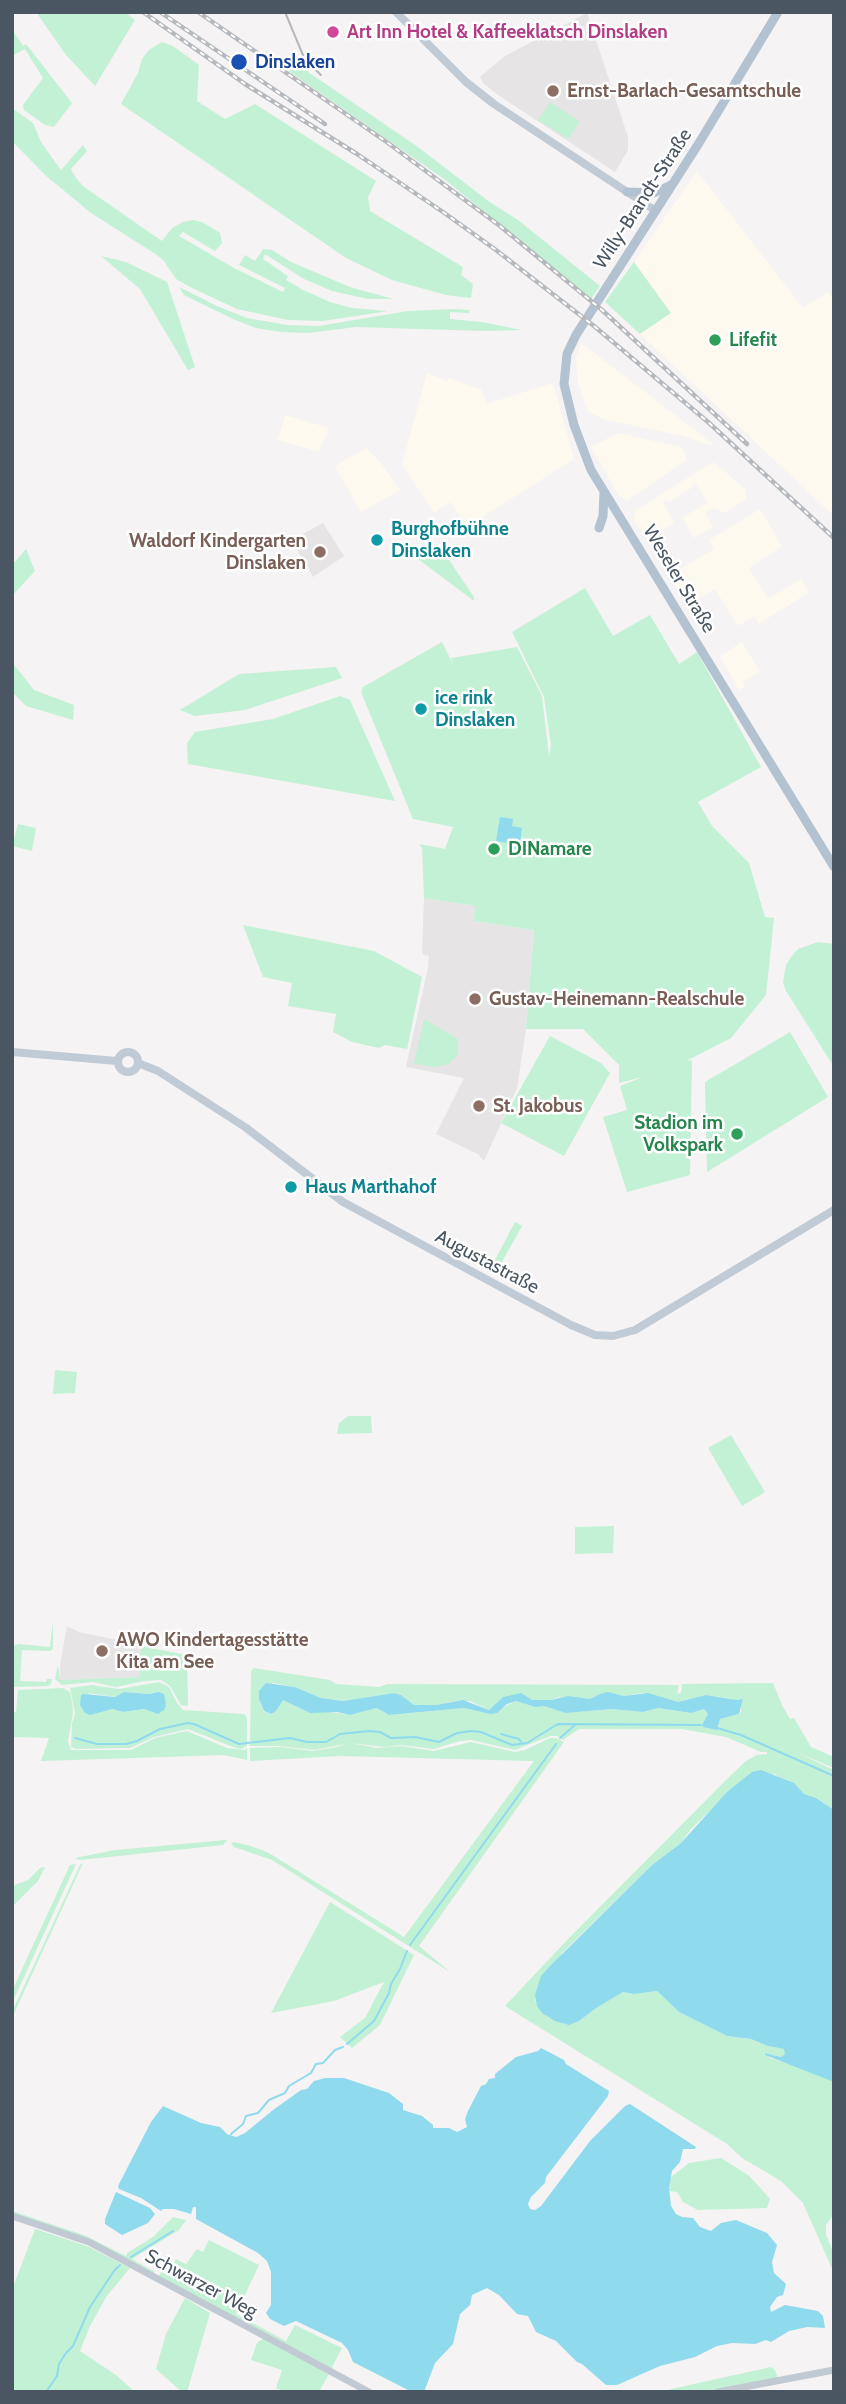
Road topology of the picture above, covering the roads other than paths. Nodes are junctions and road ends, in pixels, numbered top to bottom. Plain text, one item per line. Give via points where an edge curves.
1 (396, 12) edge
2 (778, 12) edge
3 (673, 184) junction
4 (627, 192) junction
5 (656, 211) junction
6 (601, 295) joint
7 (604, 491) junction
8 (599, 527) dead end
9 (834, 867) edge
10 (12, 1052) edge
11 (117, 1061) junction
12 (138, 1063) junction
13 (834, 1210) edge
14 (12, 2216) edge
15 (834, 2370) edge
16 (369, 2392) edge
17 (718, 2392) edge

1 - 4 main road via 494,104
2 - 3 main road, Willy-Brandt-Straße
3 - 4 main road via 654,193
3 - 5 main road, Willy-Brandt-Straße
4 - 5 main road
5 - 6 main road, Willy-Brandt-Straße
6 - 7 main road, Weseler Straße via 572,343 565,384 583,450
7 - 8 main road
7 - 9 main road, Weseler Straße
10 - 11 main road
11 - 12 main road via 130,1052
11 - 12 main road via 125,1072
12 - 13 main road, Augustastraße via 245,1127 343,1202 595,1335 635,1330
14 - 16 street, Schwarzer Weg via 89,2242
15 - 17 street

